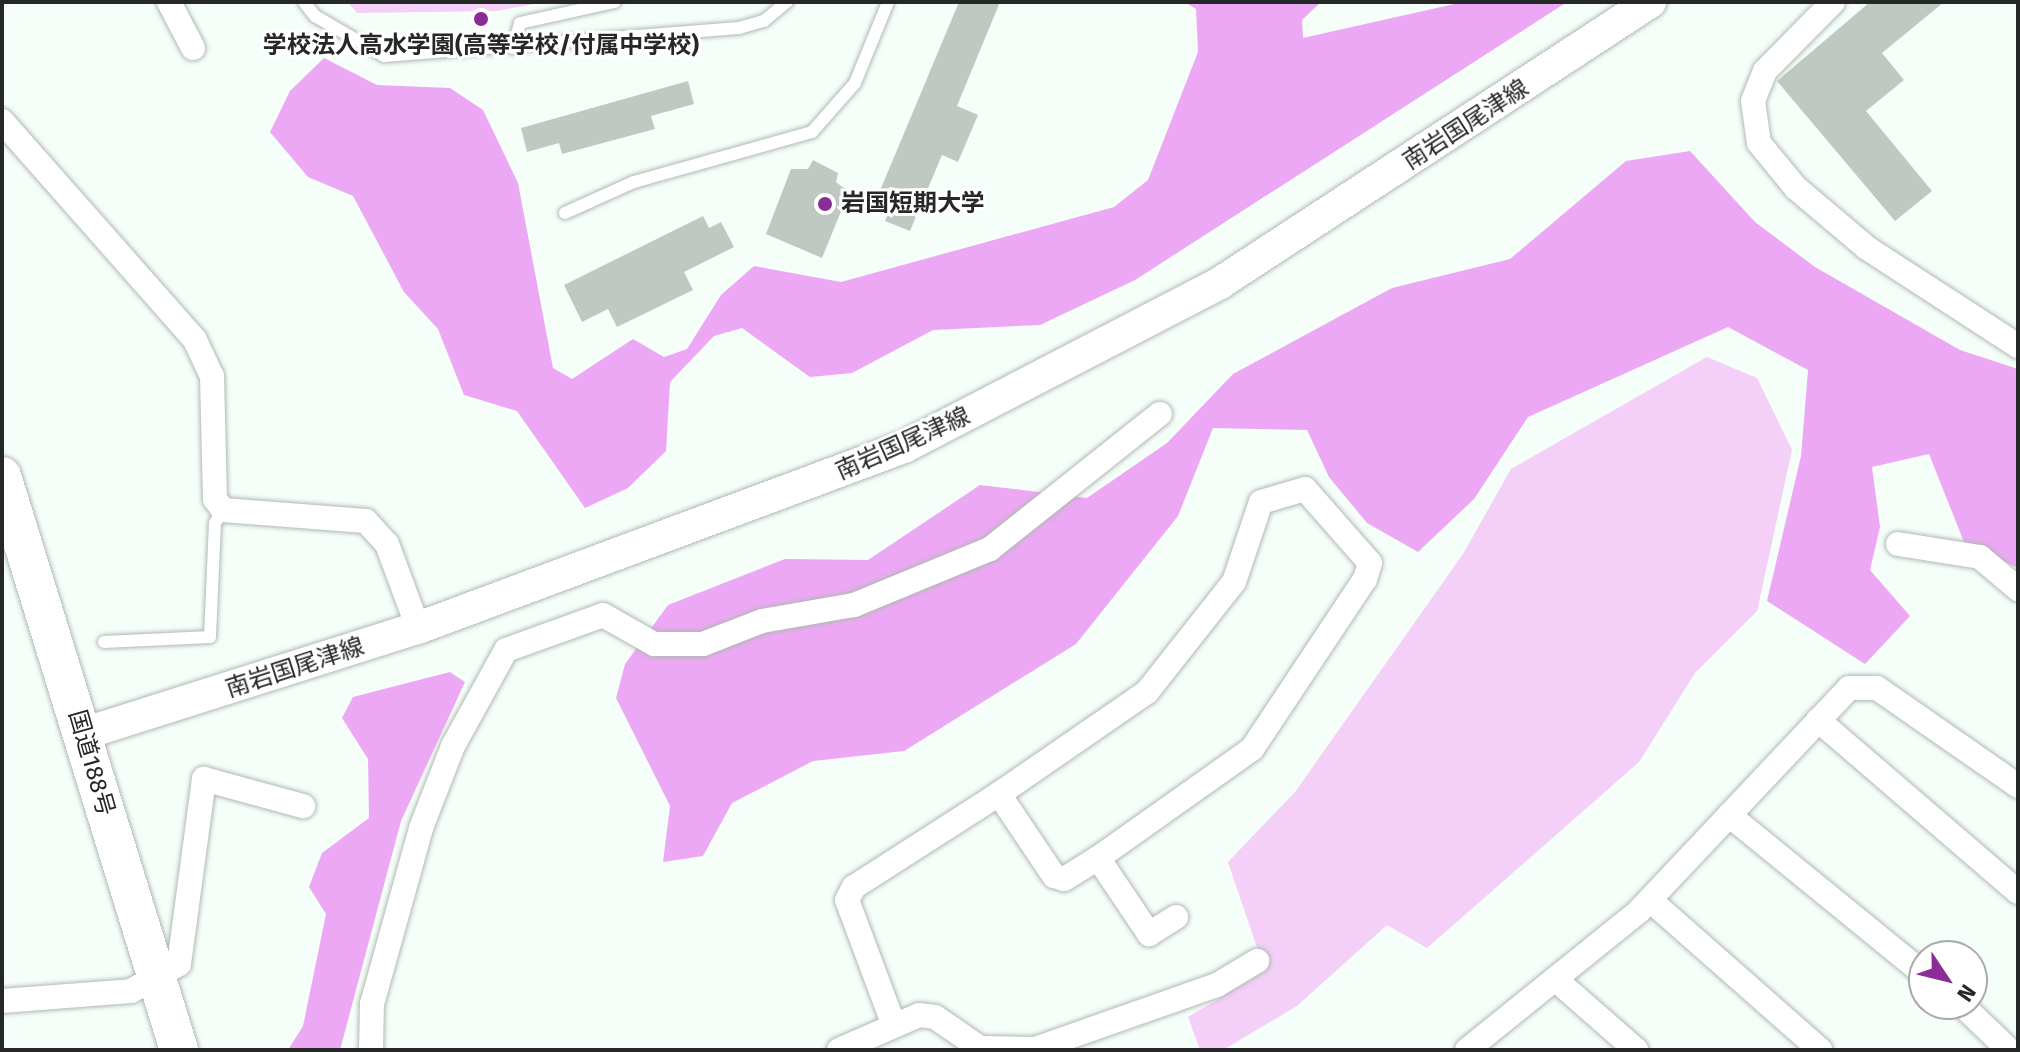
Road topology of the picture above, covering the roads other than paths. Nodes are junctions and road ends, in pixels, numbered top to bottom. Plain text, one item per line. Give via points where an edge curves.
1 (169, 2) edge
2 (304, 2) edge
3 (615, 2) edge
4 (787, 2) edge
5 (888, 2) edge
6 (1650, 2) edge
7 (1833, 2) edge
8 (193, 48) dead end
9 (513, 48) junction
10 (2, 121) edge
11 (565, 213) dead end
12 (2018, 346) edge
13 (1160, 414) dead end
14 (2, 476) edge
15 (223, 510) junction
16 (1898, 544) dead end
17 (2018, 589) edge
18 (418, 628) junction
19 (104, 642) dead end
20 (1818, 720) junction
21 (83, 734) junction
22 (2018, 786) edge
23 (999, 794) junction
24 (303, 806) dead end
25 (1729, 815) junction
26 (1098, 858) junction
27 (2018, 892) edge
28 (1650, 900) junction
29 (1176, 917) dead end
30 (1257, 961) dead end
31 (1908, 961) edge
32 (1555, 979) junction
33 (157, 983) junction
34 (2, 1001) edge
35 (1978, 1020) edge
36 (893, 1023) junction
37 (852, 1047) edge
38 (179, 1050) edge
39 (371, 1050) edge
40 (1467, 1050) edge
41 (1636, 1050) edge
42 (1820, 1050) edge
43 (2009, 1050) edge

1 - 8 street
2 - 9 lane via 315,16 384,56
3 - 9 lane via 520,23
4 - 9 lane via 764,21 739,28
5 - 11 lane via 855,83 812,132 634,182
6 - 18 main road, 南岩国尾津線 via 1220,283 1063,370 874,459
7 - 12 street via 1765,71 1753,101 1759,143 1796,188 1867,248
10 - 15 street via 195,340 212,376 215,499
13 - 39 street via 990,549 868,600 762,621 703,644 654,644 603,615 506,650 453,746 421,828 372,1004
14 - 21 highway, 国道188号
15 - 18 street via 366,521 387,544
15 - 19 lane via 215,523 210,637
16 - 17 street via 1980,557
18 - 21 main road, 南岩国尾津線
20 - 22 street via 1849,688 1877,688
20 - 25 street
20 - 27 street
21 - 33 highway, 国道188号
23 - 26 street via 1054,876 1064,879
23 - 26 street via 1147,692 1234,582 1261,502 1305,489 1370,563 1365,579 1252,749
23 - 36 street via 854,887 847,900
24 - 33 street via 204,779 179,964
25 - 28 street
25 - 31 street
26 - 29 street via 1149,934
28 - 32 street
28 - 42 street
30 - 36 street via 1217,985 1035,1049 980,1048 935,1017
32 - 40 street
32 - 41 street
33 - 34 street
33 - 38 highway, 国道188号
35 - 43 street
36 - 37 street

